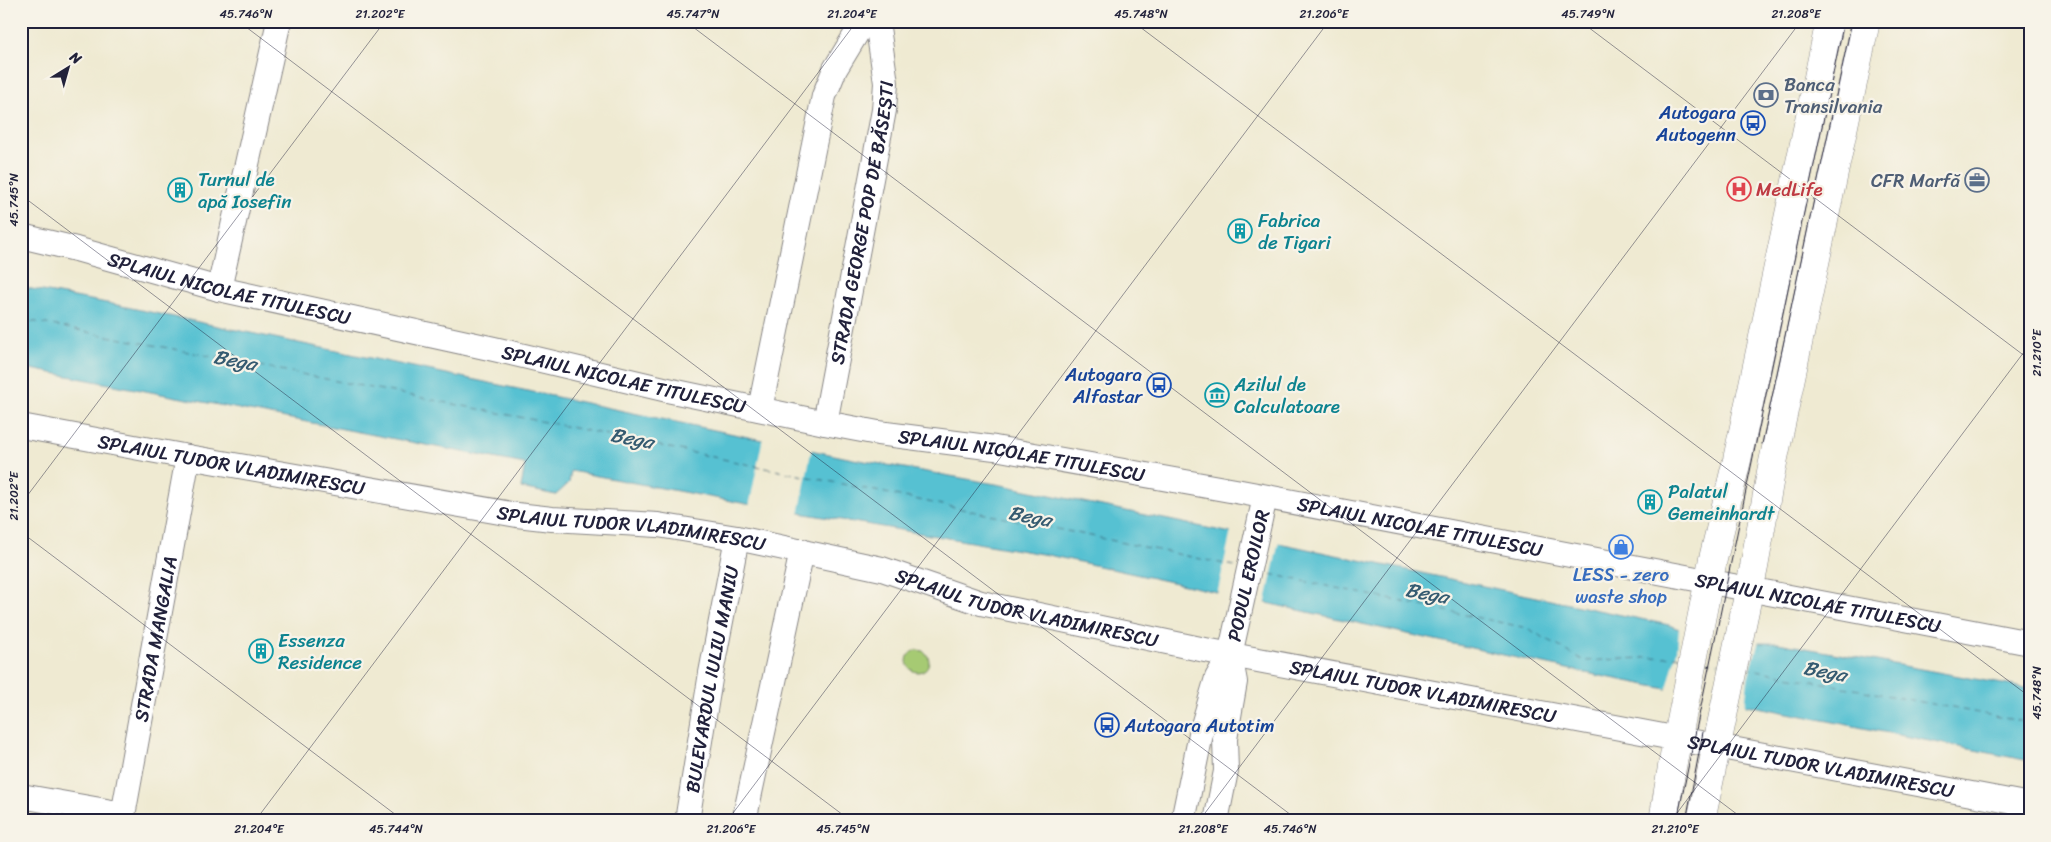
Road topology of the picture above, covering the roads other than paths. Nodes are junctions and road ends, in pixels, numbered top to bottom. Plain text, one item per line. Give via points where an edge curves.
1 (279, 21) edge
2 (864, 21) edge
3 (877, 21) edge
4 (1830, 21) edge
5 (1866, 21) edge
6 (21, 236) edge
7 (219, 290) junction
8 (760, 409) junction
9 (825, 423) junction
10 (21, 426) edge
11 (188, 458) junction
12 (1263, 506) junction
13 (737, 538) junction
14 (802, 551) junction
15 (1706, 592) junction
16 (1747, 599) junction
17 (2030, 644) edge
18 (1230, 654) junction
19 (1679, 731) junction
20 (1719, 739) junction
21 (21, 796) edge
22 (2030, 805) edge
23 (123, 817) edge
24 (687, 821) edge
25 (744, 821) edge
26 (1183, 821) edge
27 (1216, 821) edge
28 (1663, 821) edge
29 (1701, 821) edge

1 - 7 street
2 - 8 street via 835,69 824,96
3 - 9 street, STRADA GEORGE POP DE BĂSEȘTI via 886,83 884,110
4 - 15 main road
5 - 16 main road
6 - 7 street, SPLAIUL NICOLAE TITULESCU
7 - 8 street, SPLAIUL NICOLAE TITULESCU
8 - 9 street, SPLAIUL NICOLAE TITULESCU
9 - 12 street, SPLAIUL NICOLAE TITULESCU via 1004,450
10 - 11 street, SPLAIUL TUDOR VLADIMIRESCU
11 - 13 street, SPLAIUL TUDOR VLADIMIRESCU via 517,515 658,525
11 - 23 street, STRADA MANGALIA
12 - 15 street, SPLAIUL NICOLAE TITULESCU
12 - 18 street, PODUL EROILOR
13 - 14 street, SPLAIUL TUDOR VLADIMIRESCU
13 - 24 street, BULEVARDUL IULIU MANIU
14 - 18 street, SPLAIUL TUDOR VLADIMIRESCU via 882,569 981,603
14 - 25 street
15 - 16 street, SPLAIUL NICOLAE TITULESCU
15 - 19 main road
16 - 17 street, SPLAIUL NICOLAE TITULESCU
16 - 20 main road
18 - 19 street, SPLAIUL TUDOR VLADIMIRESCU
18 - 26 street via 1217,678 1202,729
18 - 27 street via 1236,682 1224,739 1226,771
19 - 20 street, SPLAIUL TUDOR VLADIMIRESCU
19 - 28 main road
20 - 22 street, SPLAIUL TUDOR VLADIMIRESCU
20 - 29 main road
21 - 23 street

